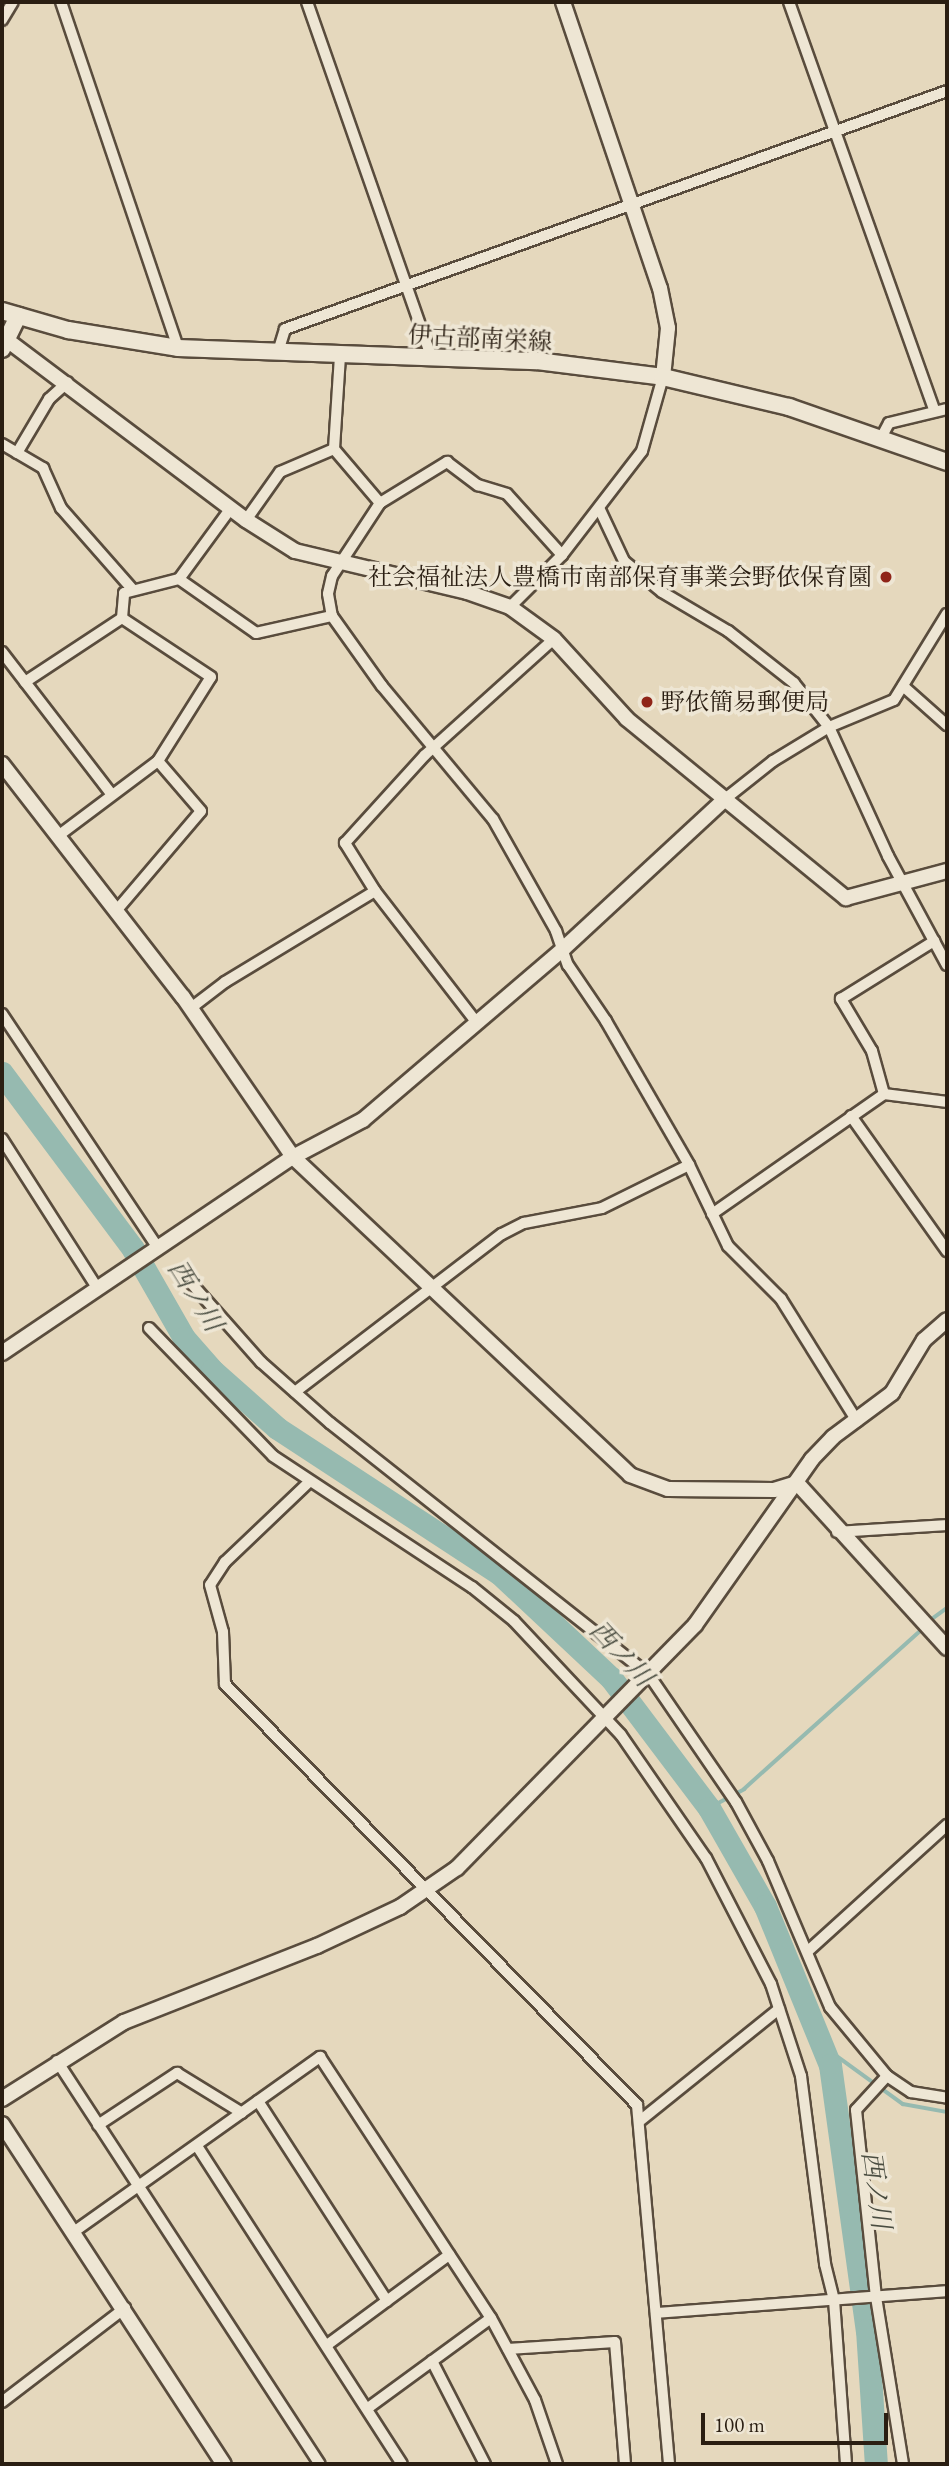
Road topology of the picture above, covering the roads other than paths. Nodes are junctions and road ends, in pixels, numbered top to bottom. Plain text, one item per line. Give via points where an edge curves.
1 (13, 2) edge
2 (61, 2) edge
3 (307, 2) edge
4 (563, 2) edge
5 (789, 2) edge
6 (2, 20) edge
7 (947, 91) edge
8 (834, 130) junction
9 (631, 202) junction
10 (405, 286) junction
11 (2, 312) edge
12 (18, 316) junction
13 (5, 344) edge
14 (178, 348) junction
15 (278, 352) junction
16 (340, 356) junction
17 (431, 357) junction
18 (663, 377) junction
19 (68, 382) junction
20 (947, 409) edge
21 (935, 411) junction
22 (881, 438) junction
23 (2, 444) edge
24 (334, 449) junction
25 (17, 453) junction
26 (947, 463) edge
27 (380, 503) junction
28 (231, 508) junction
29 (600, 509) junction
30 (246, 520) junction
31 (562, 555) junction
32 (340, 564) junction
33 (179, 579) junction
34 (133, 590) junction
35 (510, 607) junction
36 (947, 614) edge
37 (332, 616) junction
38 (122, 618) junction
39 (554, 639) junction
40 (2, 652) edge
41 (25, 682) junction
42 (903, 685) junction
43 (947, 725) edge
44 (829, 727) junction
45 (436, 747) junction
46 (158, 761) junction
47 (2, 764) edge
48 (112, 795) junction
49 (725, 799) junction
50 (58, 836) junction
51 (947, 871) edge
52 (902, 884) junction
53 (375, 891) junction
54 (116, 911) junction
55 (934, 941) junction
56 (563, 949) junction
57 (947, 965) edge
58 (191, 1008) junction
59 (2, 1014) edge
60 (477, 1023) junction
61 (884, 1094) junction
62 (947, 1102) edge
63 (851, 1116) junction
64 (2, 1139) edge
65 (293, 1157) junction
66 (689, 1165) junction
67 (712, 1214) junction
68 (157, 1246) junction
69 (947, 1251) edge
70 (191, 1283) dead end
71 (96, 1286) junction
72 (435, 1287) junction
73 (947, 1320) edge
74 (149, 1328) dead end
75 (2, 1353) edge
76 (295, 1392) junction
77 (857, 1421) junction
78 (308, 1483) junction
79 (797, 1483) junction
80 (947, 1525) edge
81 (837, 1532) junction
82 (947, 1648) edge
83 (649, 1675) junction
84 (601, 1717) junction
85 (947, 1825) edge
86 (429, 1889) junction
87 (808, 1951) junction
88 (779, 2009) junction
89 (57, 2062) junction
90 (885, 2078) junction
91 (947, 2098) edge
92 (2, 2099) edge
93 (258, 2101) junction
94 (242, 2113) junction
95 (641, 2120) junction
96 (2, 2124) edge
97 (98, 2125) junction
98 (197, 2146) junction
99 (138, 2188) junction
100 (75, 2231) junction
101 (449, 2255) junction
102 (947, 2291) edge
103 (874, 2297) junction
104 (834, 2300) junction
105 (387, 2301) junction
106 (125, 2308) junction
107 (656, 2313) junction
108 (491, 2318) junction
109 (327, 2345) junction
110 (508, 2349) junction
111 (432, 2361) junction
112 (2, 2402) edge
113 (369, 2408) junction
114 (400, 2463) edge
115 (224, 2464) edge
116 (320, 2464) edge
117 (485, 2464) edge
118 (557, 2464) edge
119 (625, 2464) edge
120 (669, 2464) edge
121 (846, 2464) edge
122 (903, 2464) edge

1 - 6 street
2 - 14 street
3 - 10 street
4 - 9 street
5 - 8 street
7 - 8 street
8 - 9 street
8 - 21 street
9 - 10 street
9 - 18 street via 668,328
10 - 15 street via 285,330
10 - 17 street
11 - 12 main road, 伊古部南栄線
12 - 13 main road
12 - 14 main road, 伊古部南栄線
13 - 19 street
14 - 15 main road, 伊古部南栄線
15 - 16 main road, 伊古部南栄線
16 - 17 main road, 伊古部南栄線
16 - 24 street
17 - 18 main road, 伊古部南栄線 via 537,361
18 - 22 main road, 伊古部南栄線 via 789,407
18 - 29 street via 642,451
19 - 25 street via 49,399
19 - 28 street
20 - 21 street
21 - 22 street via 889,423
22 - 26 main road, 伊古部南栄線
23 - 25 street
24 - 27 street
24 - 30 street via 280,472
25 - 34 street via 43,468 61,508
27 - 31 street via 447,462 478,485 507,494
27 - 32 street
28 - 30 street
28 - 33 street
29 - 31 street
29 - 44 street via 624,561 662,592 728,631 794,683
30 - 32 street via 295,551
31 - 35 street
32 - 35 street via 467,592
32 - 37 street via 328,594
33 - 34 street
33 - 37 street via 256,633
34 - 38 street via 124,593
35 - 39 street
36 - 42 street
37 - 45 street via 382,686
38 - 41 street
38 - 46 street via 211,677
39 - 45 street
39 - 49 street via 627,719
40 - 41 street
41 - 48 street
42 - 43 street
42 - 44 street via 894,700
44 - 49 street via 773,761
44 - 52 street
45 - 53 street via 345,843
45 - 56 street via 493,819
46 - 48 street
46 - 54 street via 201,811
47 - 50 street
48 - 50 street
49 - 52 street via 846,898
49 - 56 street
50 - 54 street
51 - 52 street
52 - 55 street
53 - 58 street via 225,982
53 - 60 street
54 - 58 street
55 - 57 street
55 - 61 street via 841,999 872,1051
56 - 60 street
56 - 66 street via 568,965 606,1021
58 - 65 street
59 - 68 street
60 - 65 street via 363,1120
61 - 62 street
61 - 63 street
63 - 67 street
63 - 69 street
64 - 71 street
65 - 68 street
65 - 72 street
66 - 67 street
66 - 72 street via 602,1208 524,1223 502,1234
67 - 77 street via 728,1246 781,1299
68 - 71 street
70 - 76 street
71 - 75 street
72 - 76 street
72 - 79 street via 630,1475 668,1489 774,1490
73 - 77 street via 924,1339 892,1393
74 - 78 street via 250,1435
76 - 83 street
77 - 79 street via 833,1437
78 - 84 street via 471,1587 514,1621
78 - 86 street via 225,1562 210,1585 222,1632 225,1684
79 - 81 street
79 - 83 street via 695,1625
80 - 81 street
81 - 82 street
83 - 84 street
83 - 87 street via 736,1802
84 - 86 street via 457,1868
84 - 88 street via 646,1767 706,1858 730,1899
85 - 87 street
86 - 89 street via 247,1977 132,2018
86 - 95 street via 634,2102
87 - 90 street via 830,2007
88 - 95 street
88 - 104 street via 801,2077 825,2264
89 - 92 street
89 - 97 street
90 - 91 street via 911,2092
90 - 103 street via 856,2110
93 - 94 street
93 - 101 street via 320,2057
93 - 105 street
94 - 97 street via 177,2073
94 - 98 street
95 - 107 street
96 - 100 street
97 - 99 street
98 - 99 street
98 - 109 street
99 - 100 street
99 - 116 street
100 - 106 street
101 - 105 street
101 - 108 street
102 - 103 street
103 - 104 street
103 - 122 street
104 - 107 street
104 - 121 street
105 - 109 street
106 - 112 street
106 - 115 street
107 - 120 street
108 - 110 street
108 - 111 street
109 - 113 street
110 - 118 street via 535,2400
110 - 119 street via 615,2342
111 - 113 street
111 - 117 street
113 - 114 street

